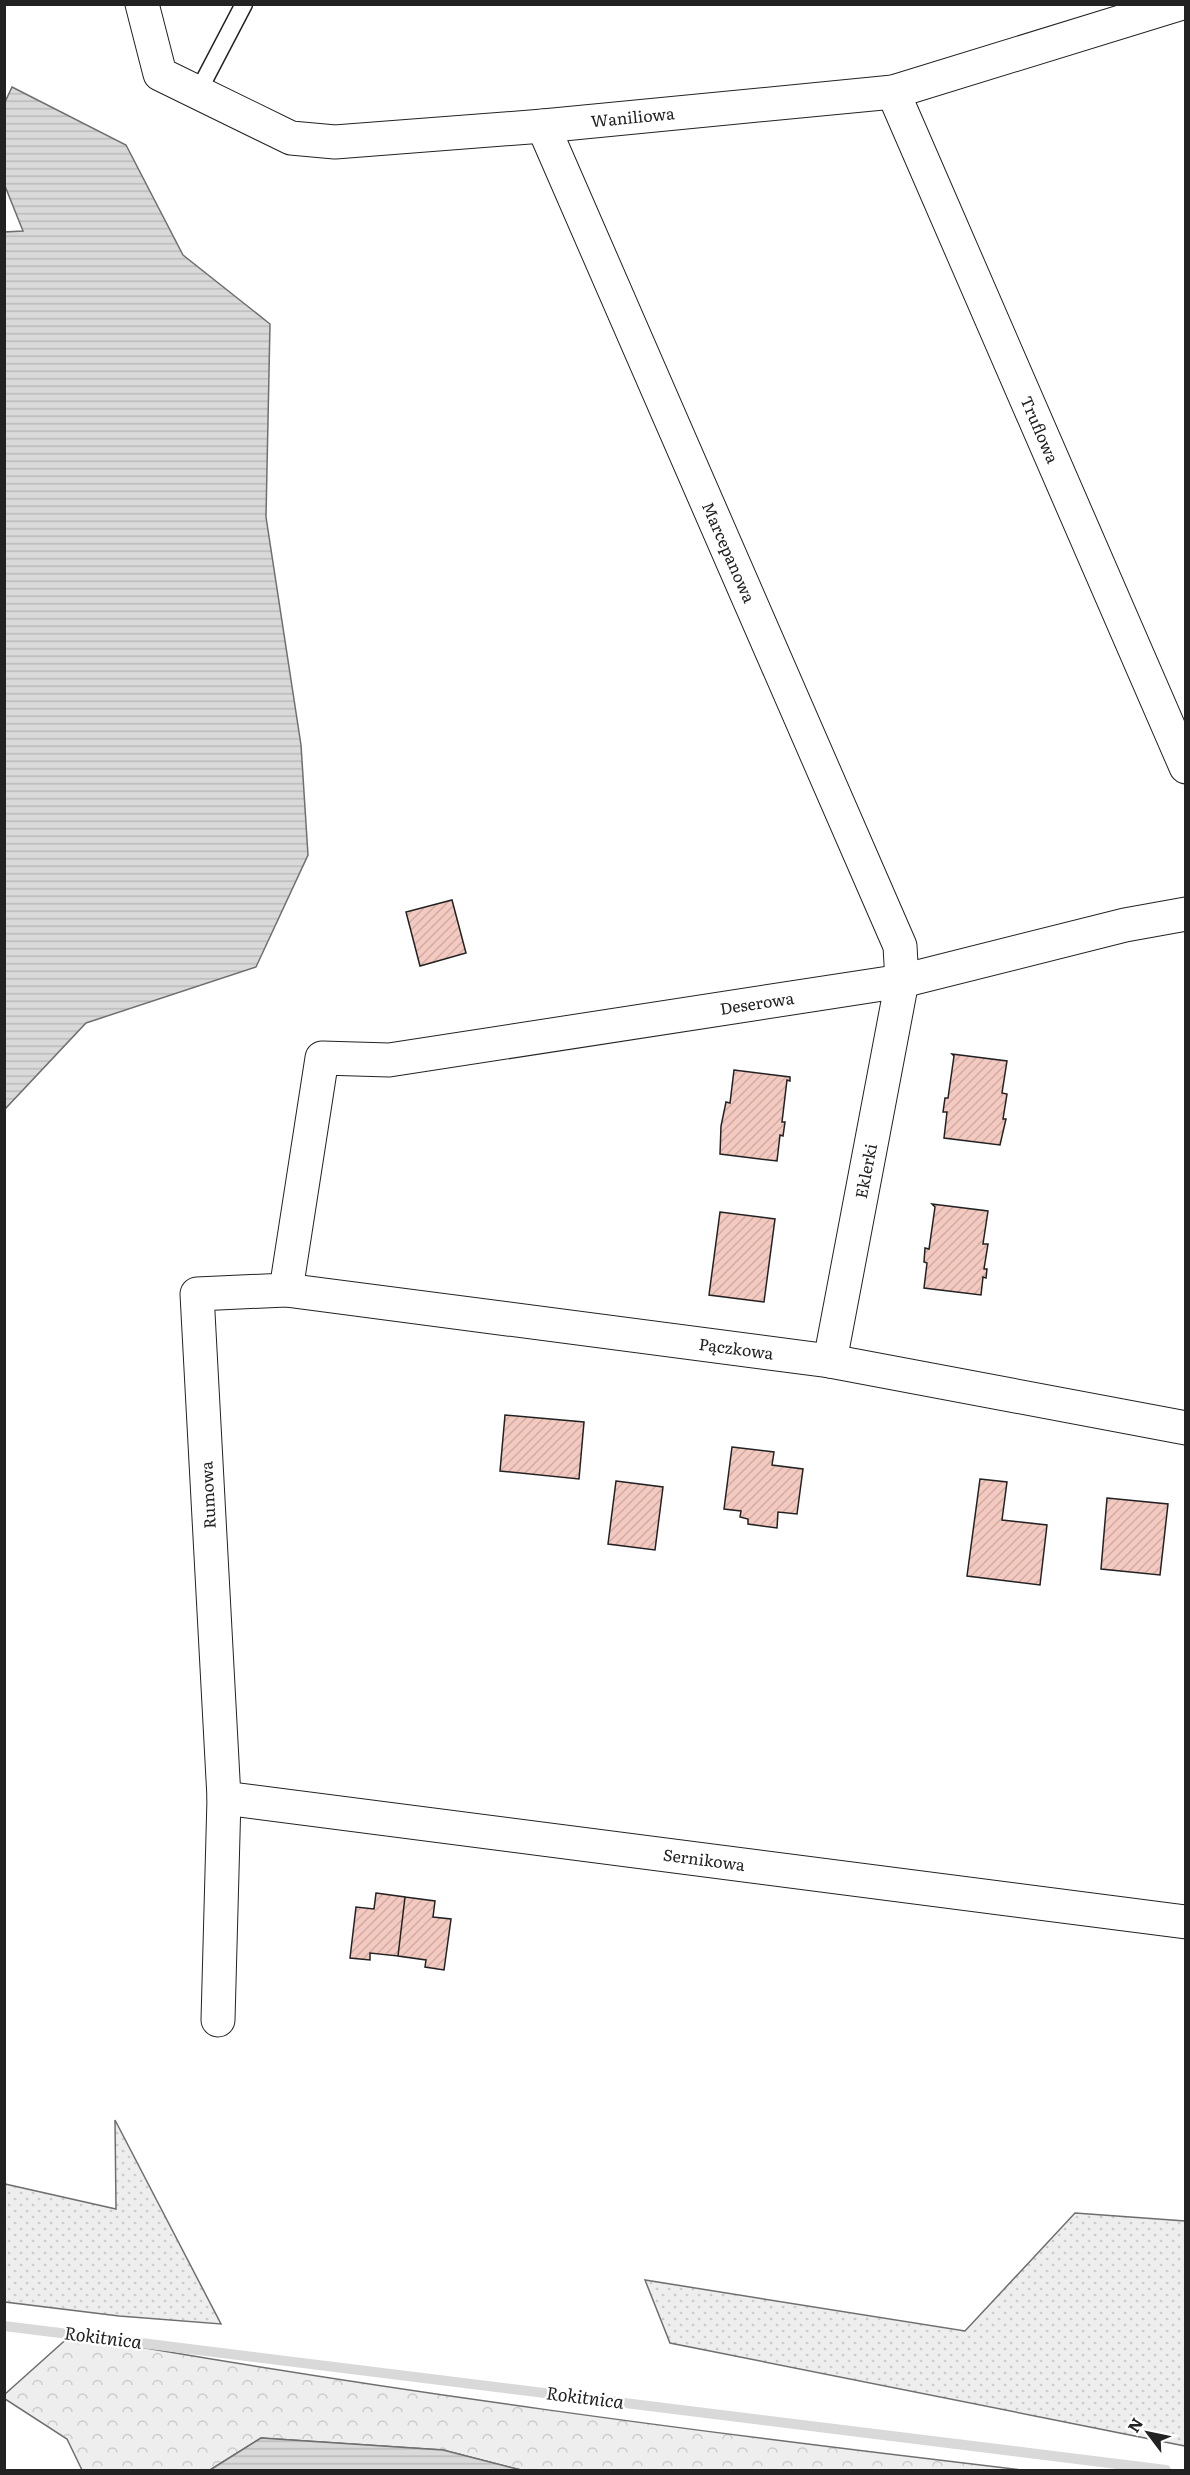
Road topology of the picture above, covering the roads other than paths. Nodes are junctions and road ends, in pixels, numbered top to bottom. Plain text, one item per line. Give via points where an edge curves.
1 (142, 4) edge
2 (244, 4) edge
3 (1179, 4) edge
4 (198, 92) junction
5 (893, 92) junction
6 (543, 126) junction
7 (1185, 767) edge
8 (1185, 914) edge
9 (902, 981) junction
10 (285, 1290) junction
11 (830, 1361) junction
12 (1185, 1428) edge
13 (224, 1798) junction
14 (1185, 1922) edge
15 (218, 2019) dead end

1 - 4 street, Waniliowa via 160,74
2 - 4 lane
3 - 5 street, Waniliowa
4 - 6 street, Waniliowa via 291,138 324,141
5 - 6 street, Waniliowa
5 - 7 street, Truflowa
6 - 9 street, Marcepanowa via 900,946
8 - 9 street, Deserowa via 1125,925
9 - 10 street, Deserowa via 389,1060 322,1058
9 - 11 street, Eklerki
10 - 11 street, Pączkowa
10 - 13 street, Rumowa via 197,1293
11 - 12 street, Pączkowa
13 - 14 street, Sernikowa
13 - 15 street, Rumowa

